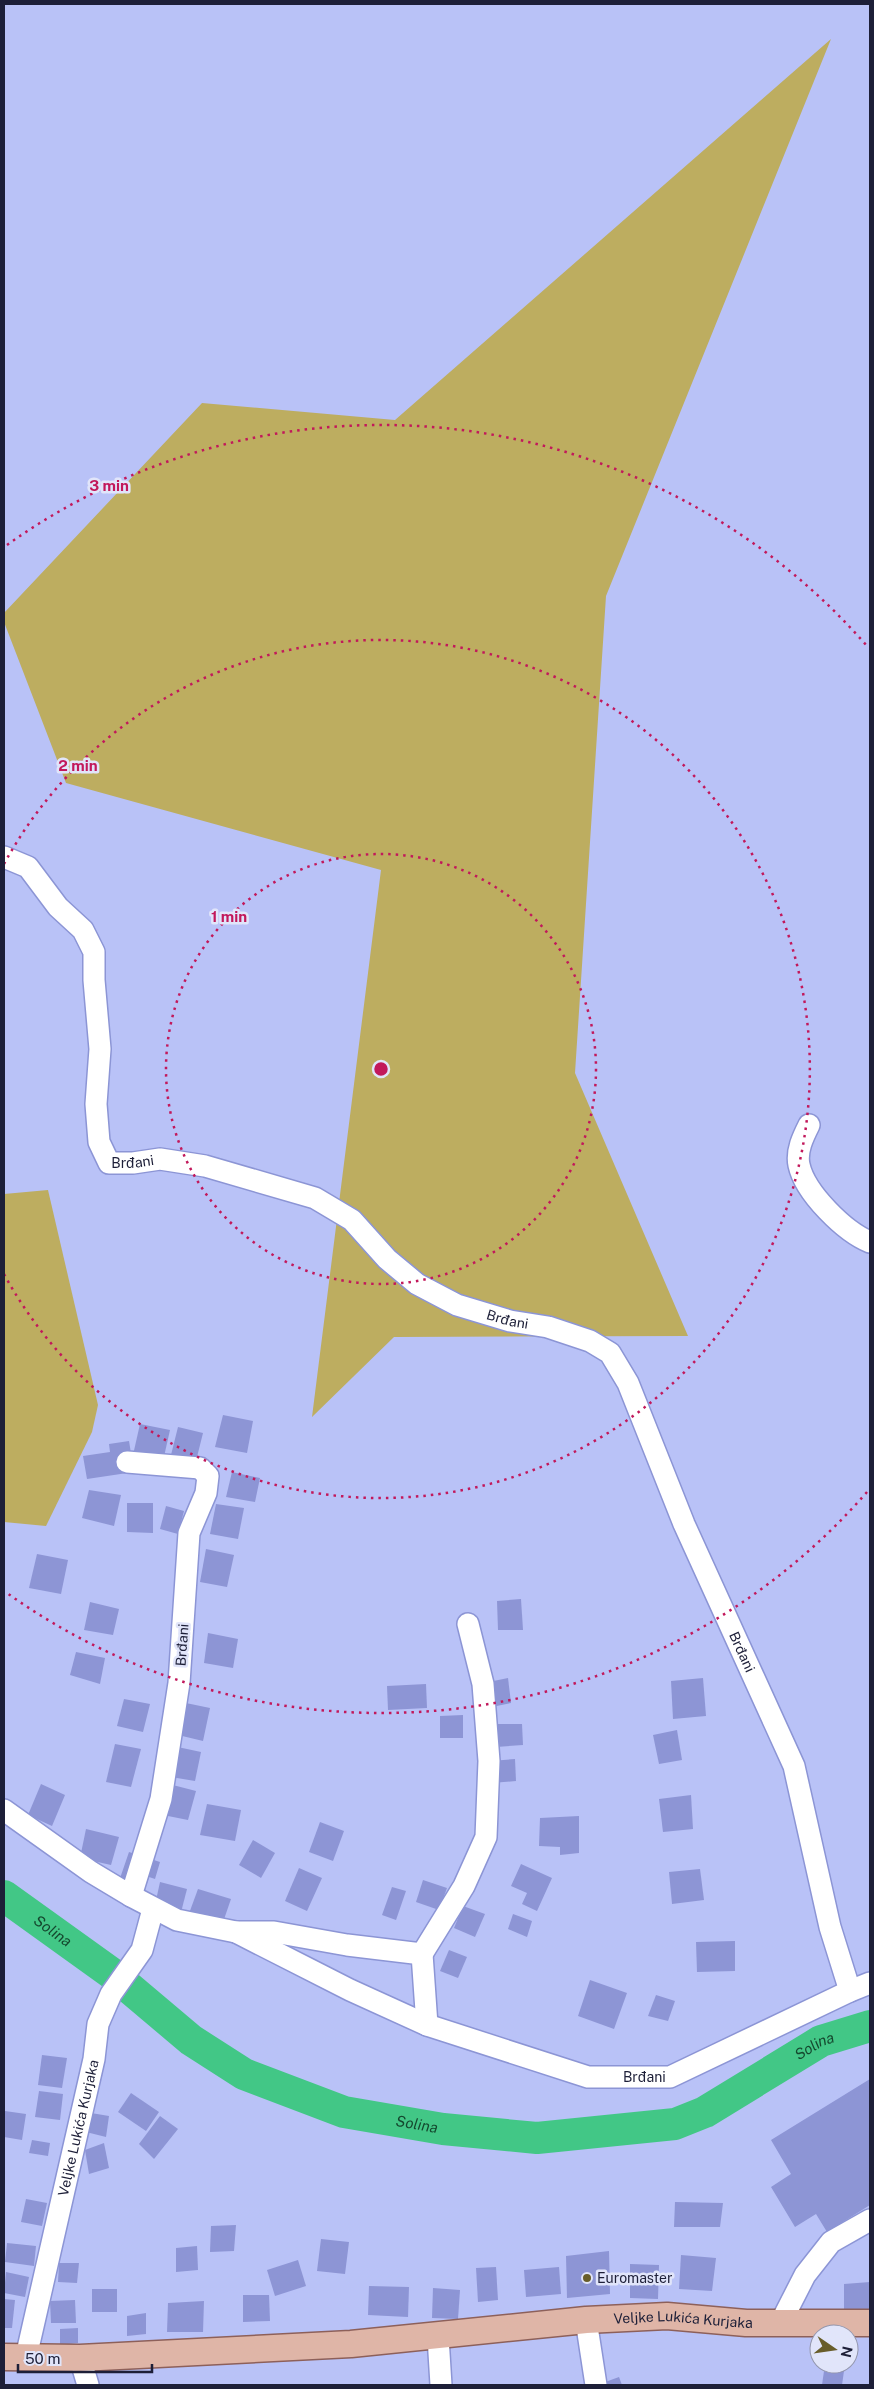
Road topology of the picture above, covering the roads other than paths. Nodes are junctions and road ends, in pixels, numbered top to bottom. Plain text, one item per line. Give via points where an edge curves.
1 (4, 857) edge
2 (809, 1125) dead end
3 (870, 1242) edge
4 (126, 1462) dead end
5 (468, 1624) dead end
6 (4, 1810) edge
7 (131, 1896) junction
8 (153, 1908) junction
9 (236, 1932) junction
10 (422, 1954) junction
11 (870, 1983) edge
12 (850, 1990) junction
13 (427, 2024) junction
14 (870, 2220) edge
15 (586, 2320) junction
16 (870, 2322) edge
17 (780, 2324) junction
18 (438, 2337) junction
19 (15, 2357) edge
20 (80, 2358) junction
21 (88, 2385) edge
22 (441, 2385) edge
23 (596, 2385) edge

1 - 12 street, Brđani via 28,867 58,907 83,930 94,952 100,1048 96,1104 99,1142 109,1163 160,1159 205,1166 315,1198 352,1220 387,1259 417,1284 457,1305 510,1322 548,1327 590,1341 610,1353 628,1383 684,1524 794,1766 830,1927
2 - 3 street via 800,1143 799,1164 808,1187 827,1211
4 - 7 street, Brđani via 200,1468 208,1476 206,1493 189,1533 179,1683 161,1800
5 - 10 street via 483,1684 490,1761 486,1837 464,1886
6 - 7 street via 91,1872
7 - 8 street
8 - 9 street via 177,1920
8 - 19 street, Veljke Lukića Kurjaka via 142,1950 111,1994 98,2024 92,2068
9 - 10 street via 274,1932
9 - 13 street, Brđani via 350,1990
10 - 13 street
11 - 12 street, Brđani
12 - 13 street, Brđani via 670,2076 588,2077
14 - 17 street via 831,2242 804,2275
15 - 17 main road, Veljke Lukića Kurjaka via 667,2316
15 - 18 main road, Veljke Lukića Kurjaka
15 - 23 street
16 - 17 main road, Veljke Lukića Kurjaka
18 - 20 main road, Veljke Lukića Kurjaka
18 - 22 street
19 - 20 main road, Veljke Lukića Kurjaka
20 - 21 street

